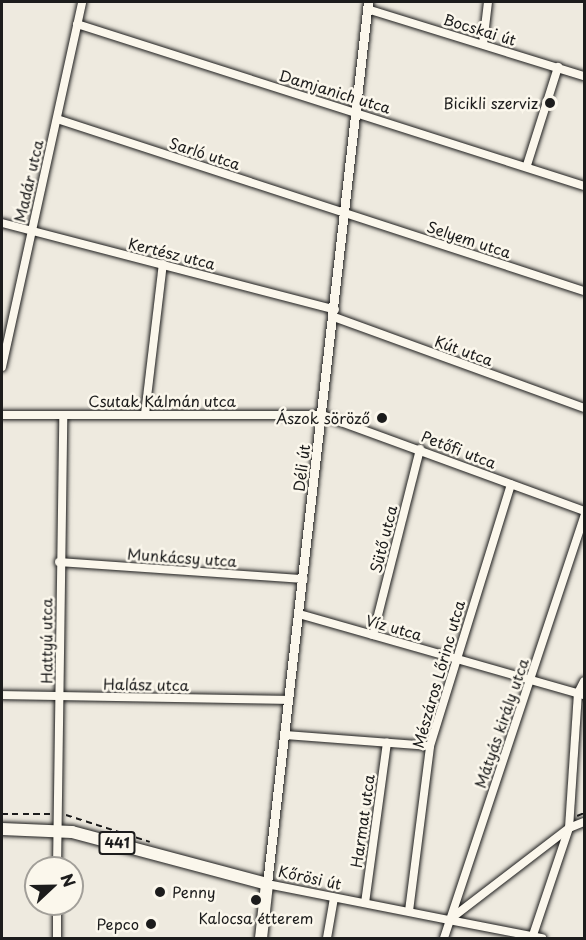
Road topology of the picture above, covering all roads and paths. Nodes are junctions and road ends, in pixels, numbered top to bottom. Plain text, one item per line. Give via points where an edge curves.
1 (82, 2) edge
2 (488, 2) edge
3 (368, 5) edge
4 (77, 24) junction
5 (483, 44) junction
6 (558, 68) junction
7 (585, 76) edge
8 (357, 112) junction
9 (57, 119) junction
10 (527, 165) junction
11 (585, 186) edge
12 (345, 212) junction
13 (2, 223) edge
14 (30, 231) junction
15 (163, 264) junction
16 (585, 291) edge
17 (334, 314) junction
18 (2, 367) edge
19 (585, 408) edge
20 (145, 414) junction
21 (2, 415) edge
22 (63, 415) junction
23 (322, 415) junction
24 (420, 449) junction
25 (511, 484) junction
26 (585, 511) edge
27 (585, 516) edge
28 (59, 562) junction
29 (303, 579) junction
30 (299, 614) junction
31 (373, 635) junction
32 (454, 658) junction
33 (530, 680) junction
34 (585, 681) edge
35 (581, 694) edge
36 (2, 695) edge
37 (59, 697) junction
38 (289, 700) junction
39 (285, 735) junction
40 (387, 743) junction
41 (430, 746) junction
42 (58, 813) junction
43 (585, 813) edge
44 (2, 814) edge
45 (570, 818) junction
46 (585, 822) edge
47 (569, 828) junction
48 (2, 829) edge
49 (57, 831) junction
50 (158, 844) dead end
51 (57, 856) edge
52 (267, 884) junction
53 (334, 898) junction
54 (365, 903) junction
55 (409, 912) junction
56 (57, 916) edge
57 (449, 920) junction
58 (532, 937) edge
59 (57, 939) edge
60 (261, 939) edge
61 (327, 939) edge
62 (444, 939) edge
63 (542, 939) edge

1 - 4 street, Madár utca
2 - 5 street
3 - 5 street, Bocskai út
3 - 8 street, Déli út
4 - 8 street, Damjanich utca
4 - 9 street, Madár utca
5 - 6 street, Bocskai út
6 - 7 street, Bocskai út
6 - 10 street
8 - 10 street, Damjanich utca
8 - 12 street, Déli út
9 - 12 street, Sarló utca
9 - 14 street, Madár utca
10 - 11 street, Damjanich utca
12 - 16 street, Selyem utca
12 - 17 street, Déli út
13 - 14 street, Kertész utca
14 - 15 street, Kertész utca
14 - 18 street, Madár utca
15 - 17 street, Kertész utca
15 - 20 street
17 - 19 street, Kút utca
17 - 23 street, Déli út
20 - 22 street, Csutak Kálmán utca
20 - 23 street, Csutak Kálmán utca
21 - 22 street, Csutak Kálmán utca
22 - 28 street, Hattyú utca
23 - 24 street, Petőfi utca
23 - 29 street, Déli út
24 - 25 street, Petőfi utca
24 - 31 street, Sütő utca
25 - 26 street, Petőfi utca
25 - 32 street, Mészáros Lőrinc utca
27 - 33 street, Mátyás király utca
28 - 29 street, Munkácsy utca
28 - 37 street, Hattyú utca
29 - 30 street, Déli út
30 - 31 street, Víz utca
30 - 38 street, Déli út
31 - 32 street, Víz utca
32 - 33 street, Víz utca
32 - 41 street, Mészáros Lőrinc utca
33 - 35 street, Víz utca
33 - 57 street, Mátyás király utca
34 - 35 street
35 - 45 street
36 - 37 street, Halász utca
37 - 38 street, Halász utca
37 - 42 street, Hattyú utca
38 - 39 street, Déli út
39 - 40 street
39 - 52 street, Déli út
40 - 41 street
40 - 54 street, Harmat utca
41 - 55 street, Mészáros Lőrinc utca
42 - 44 path
42 - 49 street, Hattyú utca
42 - 50 path
43 - 45 path
45 - 47 street
46 - 47 street
47 - 57 street
47 - 58 street
48 - 49 main road, Kőrösi út / 441
49 - 51 street, Hattyú utca
49 - 52 main road, Kőrösi út / 441
52 - 53 street, Kőrösi út
52 - 60 main road, Déli út
53 - 54 street, Kőrösi út
53 - 61 street
54 - 55 street, Kőrösi út
55 - 57 street, Kőrösi út
56 - 59 street
57 - 58 street, Kőrösi út
57 - 62 street, Mátyás király utca
58 - 63 street, Kőrösi út

